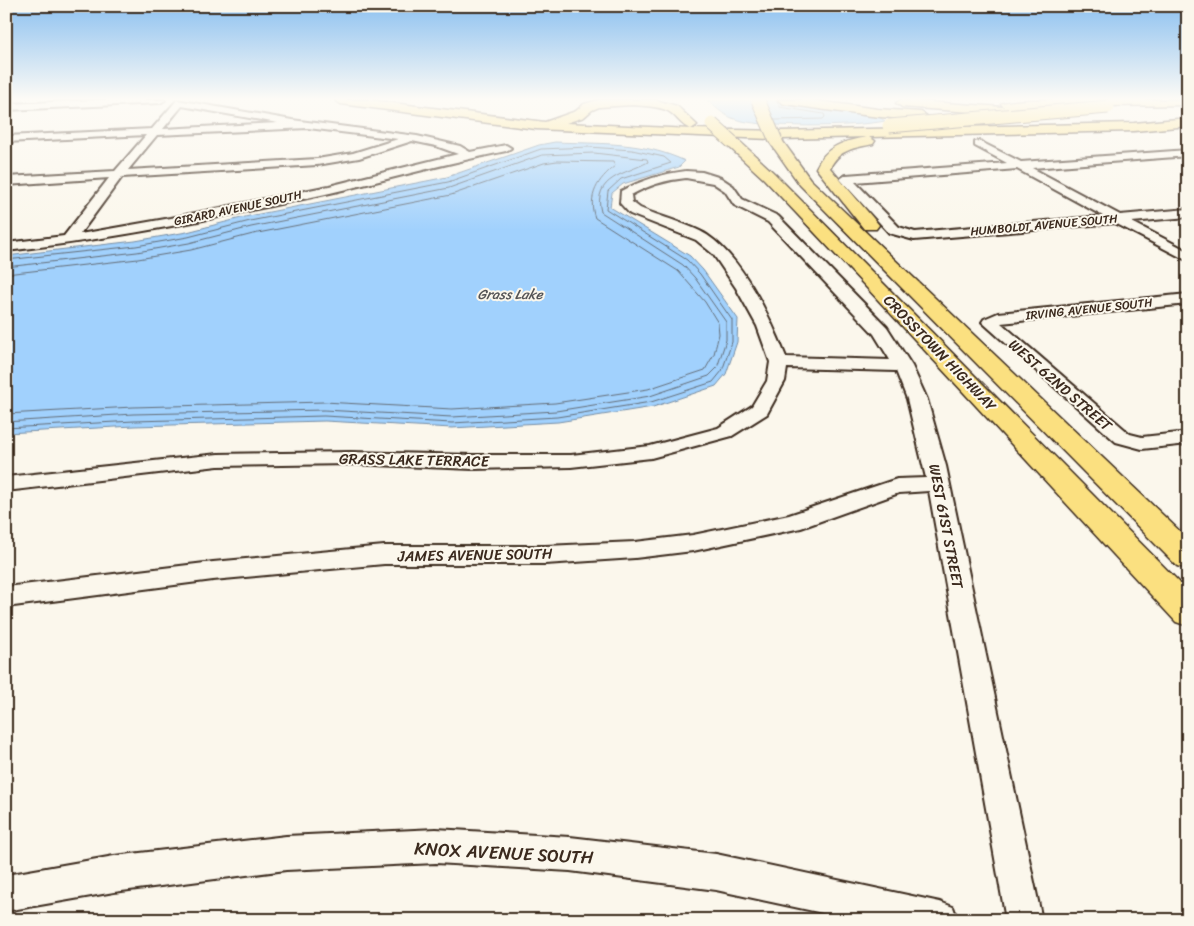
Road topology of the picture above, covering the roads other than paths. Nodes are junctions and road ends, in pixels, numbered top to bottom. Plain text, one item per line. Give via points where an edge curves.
1 (145, 143) edge
2 (395, 143) edge
3 (434, 143) edge
4 (733, 143) edge
5 (777, 143) edge
6 (856, 143) edge
7 (980, 144) dead end
8 (506, 148) dead end
9 (1188, 154) edge
10 (468, 155) junction
11 (1019, 165) junction
12 (741, 173) dead end
13 (120, 174) junction
14 (6, 181) edge
15 (1188, 213) edge
16 (1117, 219) junction
17 (68, 240) junction
18 (6, 247) edge
19 (1188, 257) edge
20 (874, 284) junction
21 (1188, 299) edge
22 (990, 322) joint
23 (963, 338) junction
24 (779, 362) junction
25 (904, 366) junction
26 (1188, 438) edge
27 (6, 484) edge
28 (937, 484) junction
29 (1188, 558) edge
30 (6, 597) edge
31 (1188, 613) edge
32 (6, 893) edge
33 (940, 920) edge
34 (1024, 920) edge

1 - 13 street
2 - 13 street via 355,156 317,162
3 - 10 street via 452,146
4 - 20 highway, CROSSTOWN HIGHWAY, bridge
5 - 23 highway, CROSSTOWN HIGHWAY, bridge via 804,182
6 - 23 highway via 841,147 827,159 823,168
7 - 11 street
8 - 10 street, GIRARD AVENUE SOUTH
9 - 11 street
10 - 17 street, GIRARD AVENUE SOUTH via 330,189
11 - 16 street
11 - 16 street, HUMBOLDT AVENUE SOUTH via 846,179 894,230 914,236
12 - 20 highway
13 - 14 street
13 - 17 street
15 - 16 street, HUMBOLDT AVENUE SOUTH
16 - 19 street
17 - 18 street, GIRARD AVENUE SOUTH
20 - 31 highway, CROSSTOWN HIGHWAY
21 - 22 street, IRVING AVENUE SOUTH via 998,318
22 - 26 street, WEST 62ND STREET via 1115,433 1133,442
23 - 29 highway, CROSSTOWN HIGHWAY
24 - 25 street
24 - 25 street, WEST 61ST STREET via 765,326 718,251 701,237 635,211 626,203 625,194 635,187 678,176 704,175 716,179 733,191 738,202 773,219 800,245 881,331
24 - 27 street, GRASS LAKE TERRACE via 776,381 760,410 725,432 651,452 571,461 218,460
25 - 28 street, WEST 61ST STREET via 927,430
28 - 30 street, JAMES AVENUE SOUTH via 897,486 793,522 693,543 545,555 384,556 213,571
28 - 34 street, WEST 61ST STREET
32 - 33 street, KNOX AVENUE SOUTH via 114,874 286,853 436,846 570,854 716,872

